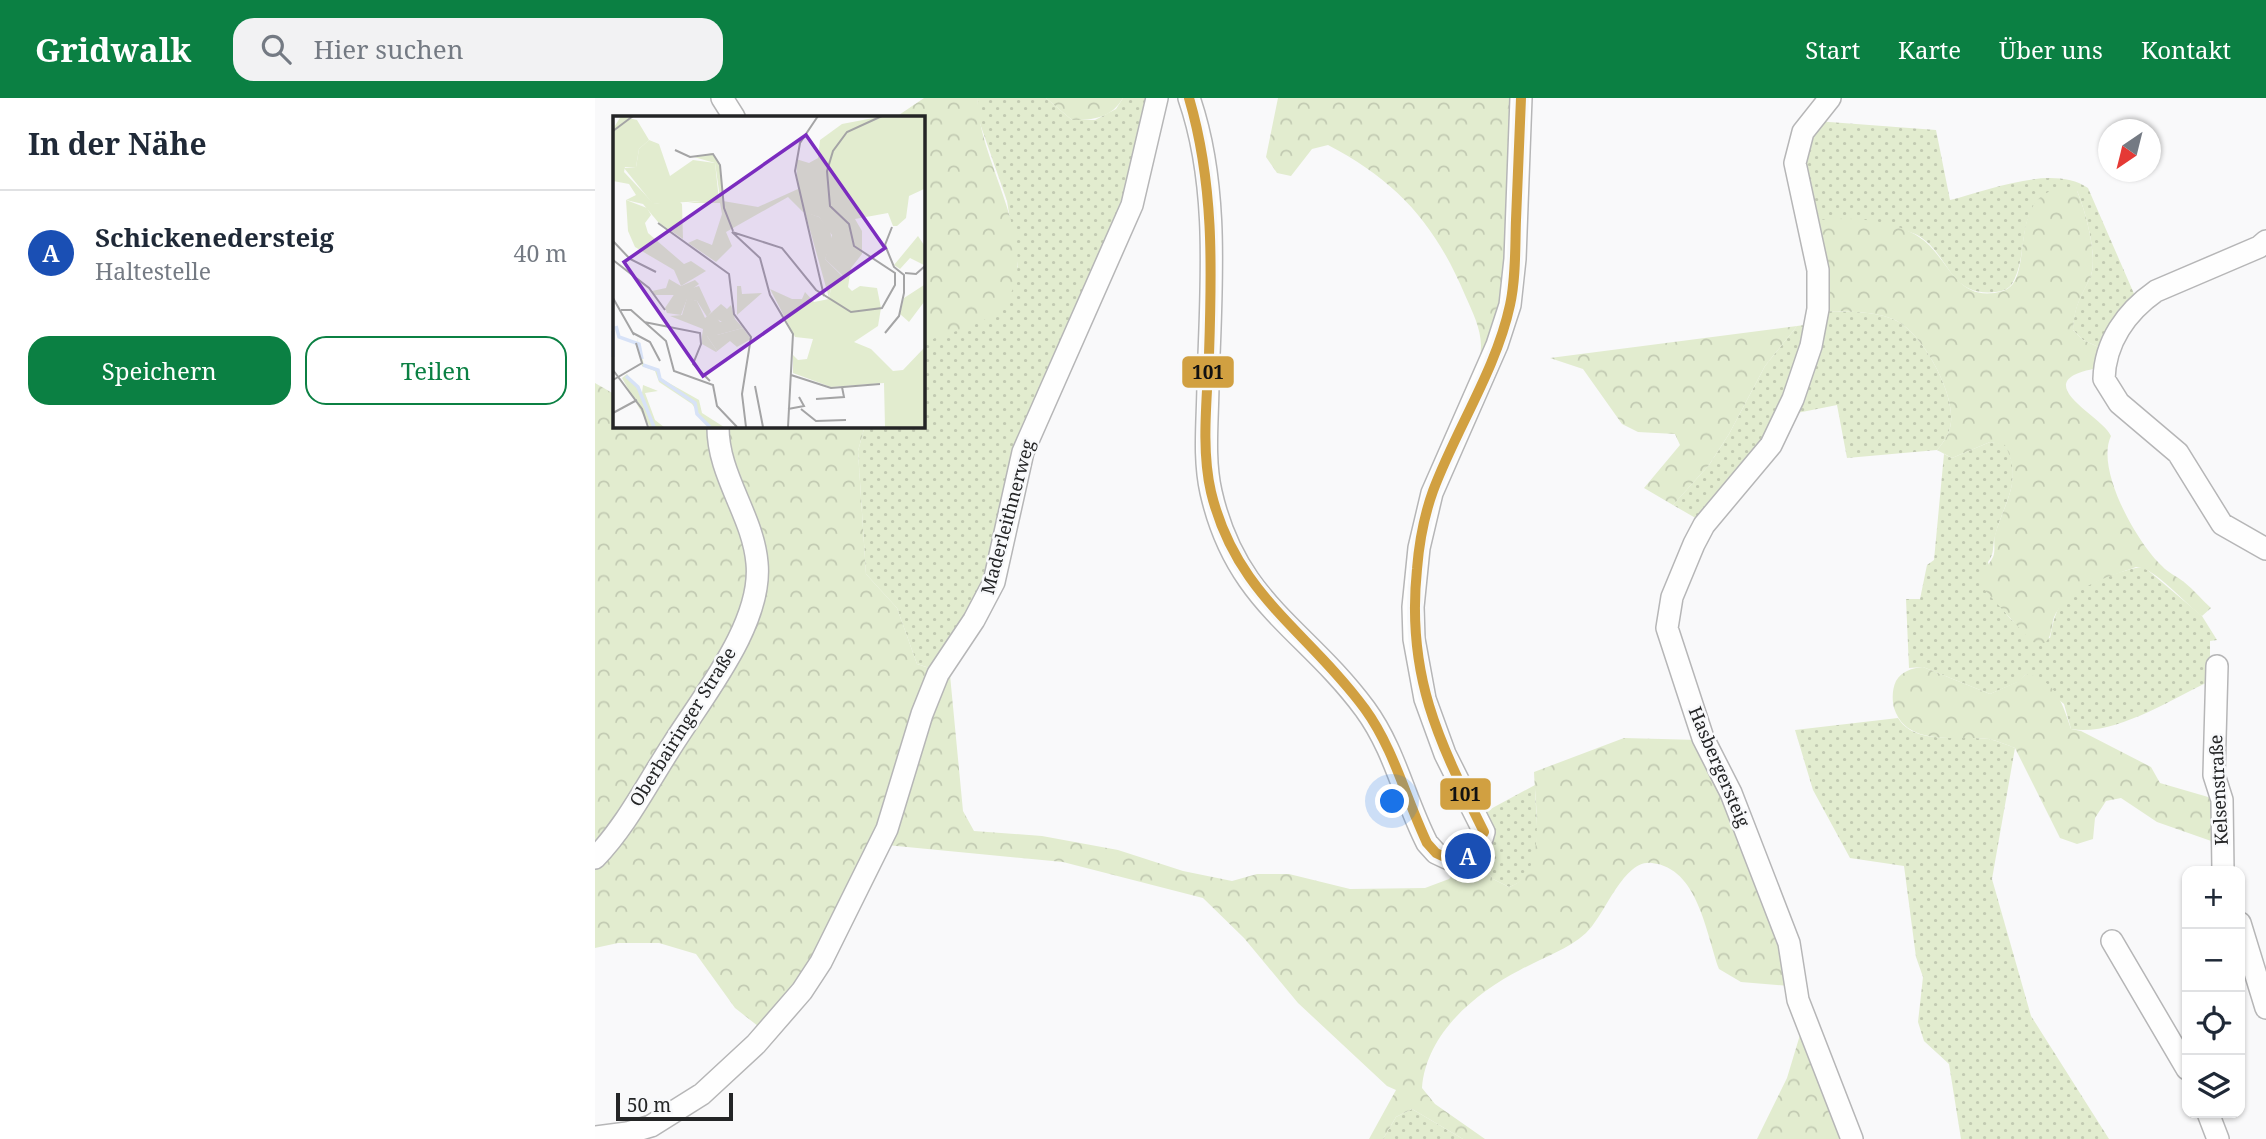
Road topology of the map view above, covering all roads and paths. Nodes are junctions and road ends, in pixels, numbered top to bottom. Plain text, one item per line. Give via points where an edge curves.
1 (722, 98) edge
2 (1157, 98) edge
3 (1189, 98) edge
4 (1521, 98) edge
5 (1830, 98) edge
6 (733, 116) edge
7 (2266, 241) edge
8 (718, 427) edge
9 (2266, 549) edge
10 (2217, 666) dead end
11 (595, 858) edge
12 (2223, 866) edge
13 (2242, 929) edge
14 (2112, 941) dead end
15 (2266, 1008) edge
16 (2182, 1060) edge
17 (2210, 1118) edge
18 (595, 1137) edge
19 (1852, 1139) edge
20 (2218, 1139) edge

1 - 6 street
2 - 18 street, Maderleithnerweg via 1132,205 1023,452 994,582 938,674 887,829 821,962 756,1044 702,1094 650,1126
3 - 4 street via 1200,137 1209,209 1207,464 1218,518 1240,569 1256,592 1365,709 1397,765 1427,843 1453,861 1468,856 1484,832 1445,754 1425,699 1414,639 1414,578 1432,493 1510,305
5 - 19 street, Hasbergersteig via 1803,132 1795,163 1818,270 1818,309 1811,346 1771,445 1693,544 1672,597 1667,628 1703,738 1731,793 1789,943 1798,1000
7 - 9 street via 2141,301 2118,329 2104,379 2119,403 2178,453 2222,524
8 - 11 street, Oberbairinger Straße via 724,468 757,564 744,627 723,668 621,827
10 - 12 street, Kelsenstraße via 2214,775 2222,800
13 - 15 street
14 - 16 street
17 - 20 street

